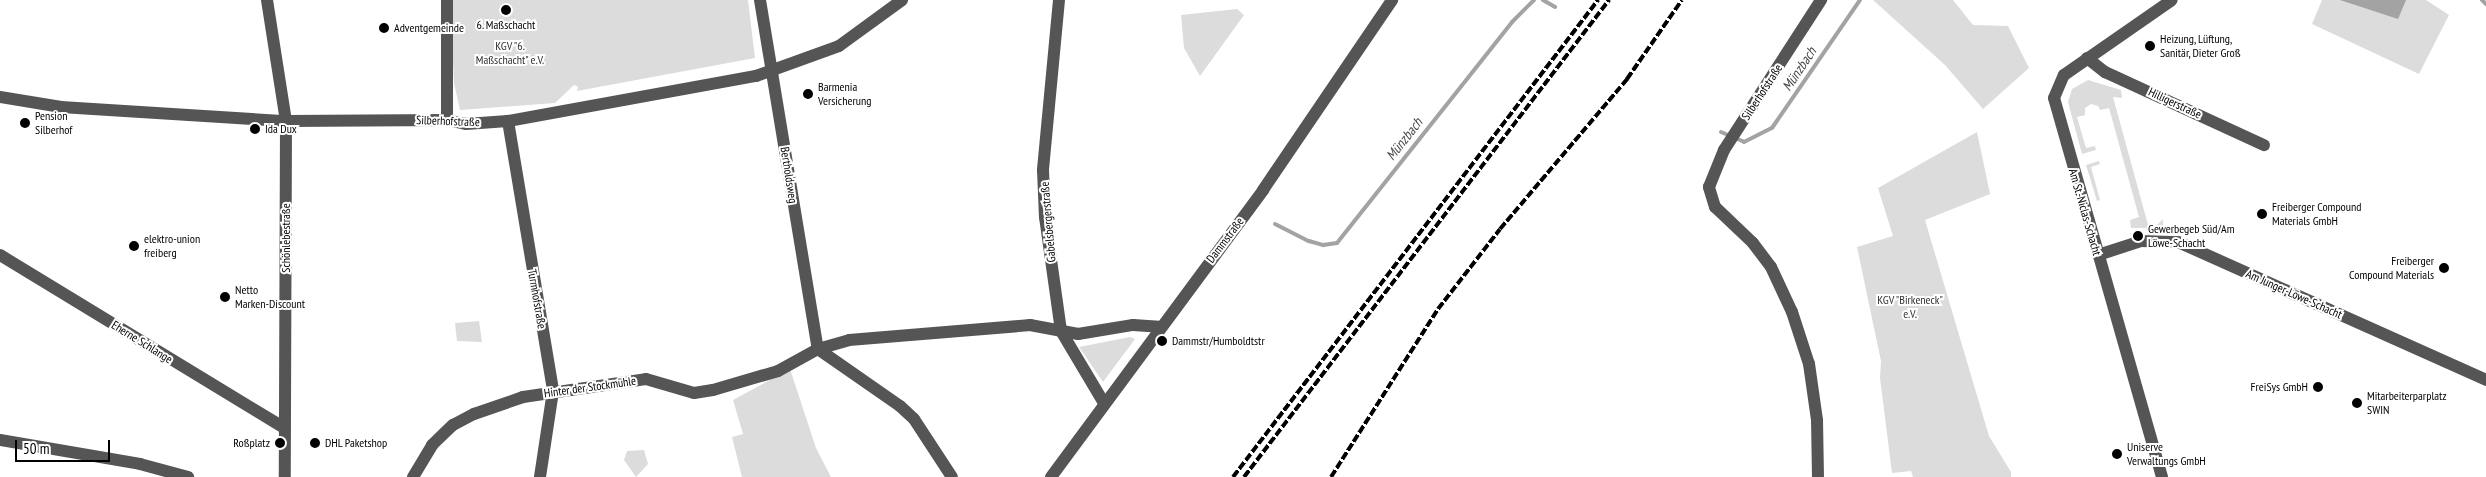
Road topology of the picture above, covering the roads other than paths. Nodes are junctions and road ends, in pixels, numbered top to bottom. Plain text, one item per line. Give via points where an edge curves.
1 (267, 0) edge
2 (447, 0) edge
3 (760, 0) edge
4 (902, 0) edge
5 (1059, 0) edge
6 (1392, 0) edge
7 (1822, 0) edge
8 (2172, 0) edge
9 (2087, 58) junction
10 (772, 70) junction
11 (0, 97) edge
12 (286, 120) junction
13 (447, 120) junction
14 (508, 121) junction
15 (2264, 145) dead end
16 (0, 255) edge
17 (2098, 255) junction
18 (1159, 328) junction
19 (1060, 331) junction
20 (818, 349) junction
21 (2486, 380) edge
22 (553, 391) junction
23 (1104, 402) junction
24 (285, 428) junction
25 (0, 440) edge
26 (284, 471) edge
27 (188, 477) edge
28 (276, 477) edge
29 (413, 477) edge
30 (540, 477) edge
31 (952, 477) edge
32 (1051, 477) edge
33 (1818, 477) edge
34 (2162, 477) edge

1 - 12 street, Schönlebestraße
2 - 13 street
3 - 10 street, Bertholdsweg
4 - 10 street, Silberhofstraße via 839,46
5 - 19 street, Gabelsbergerstraße via 1043,170 1045,217
6 - 18 street, Dammstraße via 1262,190
7 - 33 street, Silberhofstraße via 1724,150 1708,187 1715,207 1753,243 1771,267 1792,312 1809,364 1817,420
8 - 9 street, Am St.-Niclas-Schacht
9 - 15 street, Hilligerstraße via 2105,72
9 - 17 street, Am St.-Niclas-Schacht via 2064,75 2054,98
10 - 14 street, Silberhofstraße
10 - 20 street, Bertholdsweg
11 - 12 street, Silberhofstraße via 61,107
12 - 13 street, Silberhofstraße
12 - 24 street, Schönlebestraße
13 - 14 street, Silberhofstraße via 466,124
14 - 22 street, Turmhofstraße
16 - 24 street, Eherne Schlange
17 - 21 street, Am Junger-Löwe-Schacht via 2141,241 2178,242
17 - 34 street, Am St.-Niclas-Schacht
18 - 19 street, Hinter der Stockmühle via 1133,325 1078,334
18 - 23 street, Dammstraße
19 - 20 street, Hinter der Stockmühle via 1030,325 849,340
19 - 23 street, Gabelsbergerstraße
20 - 22 street, Hinter der Stockmühle via 778,371 713,390 694,393 646,379
20 - 31 street via 903,409
22 - 29 street, Hinter der Stockmühle via 512,399 453,425 432,445
22 - 30 street, Turmhofstraße
23 - 32 street, Dammstraße
24 - 26 street, Schönlebestraße
25 - 27 street via 140,464
26 - 28 street

